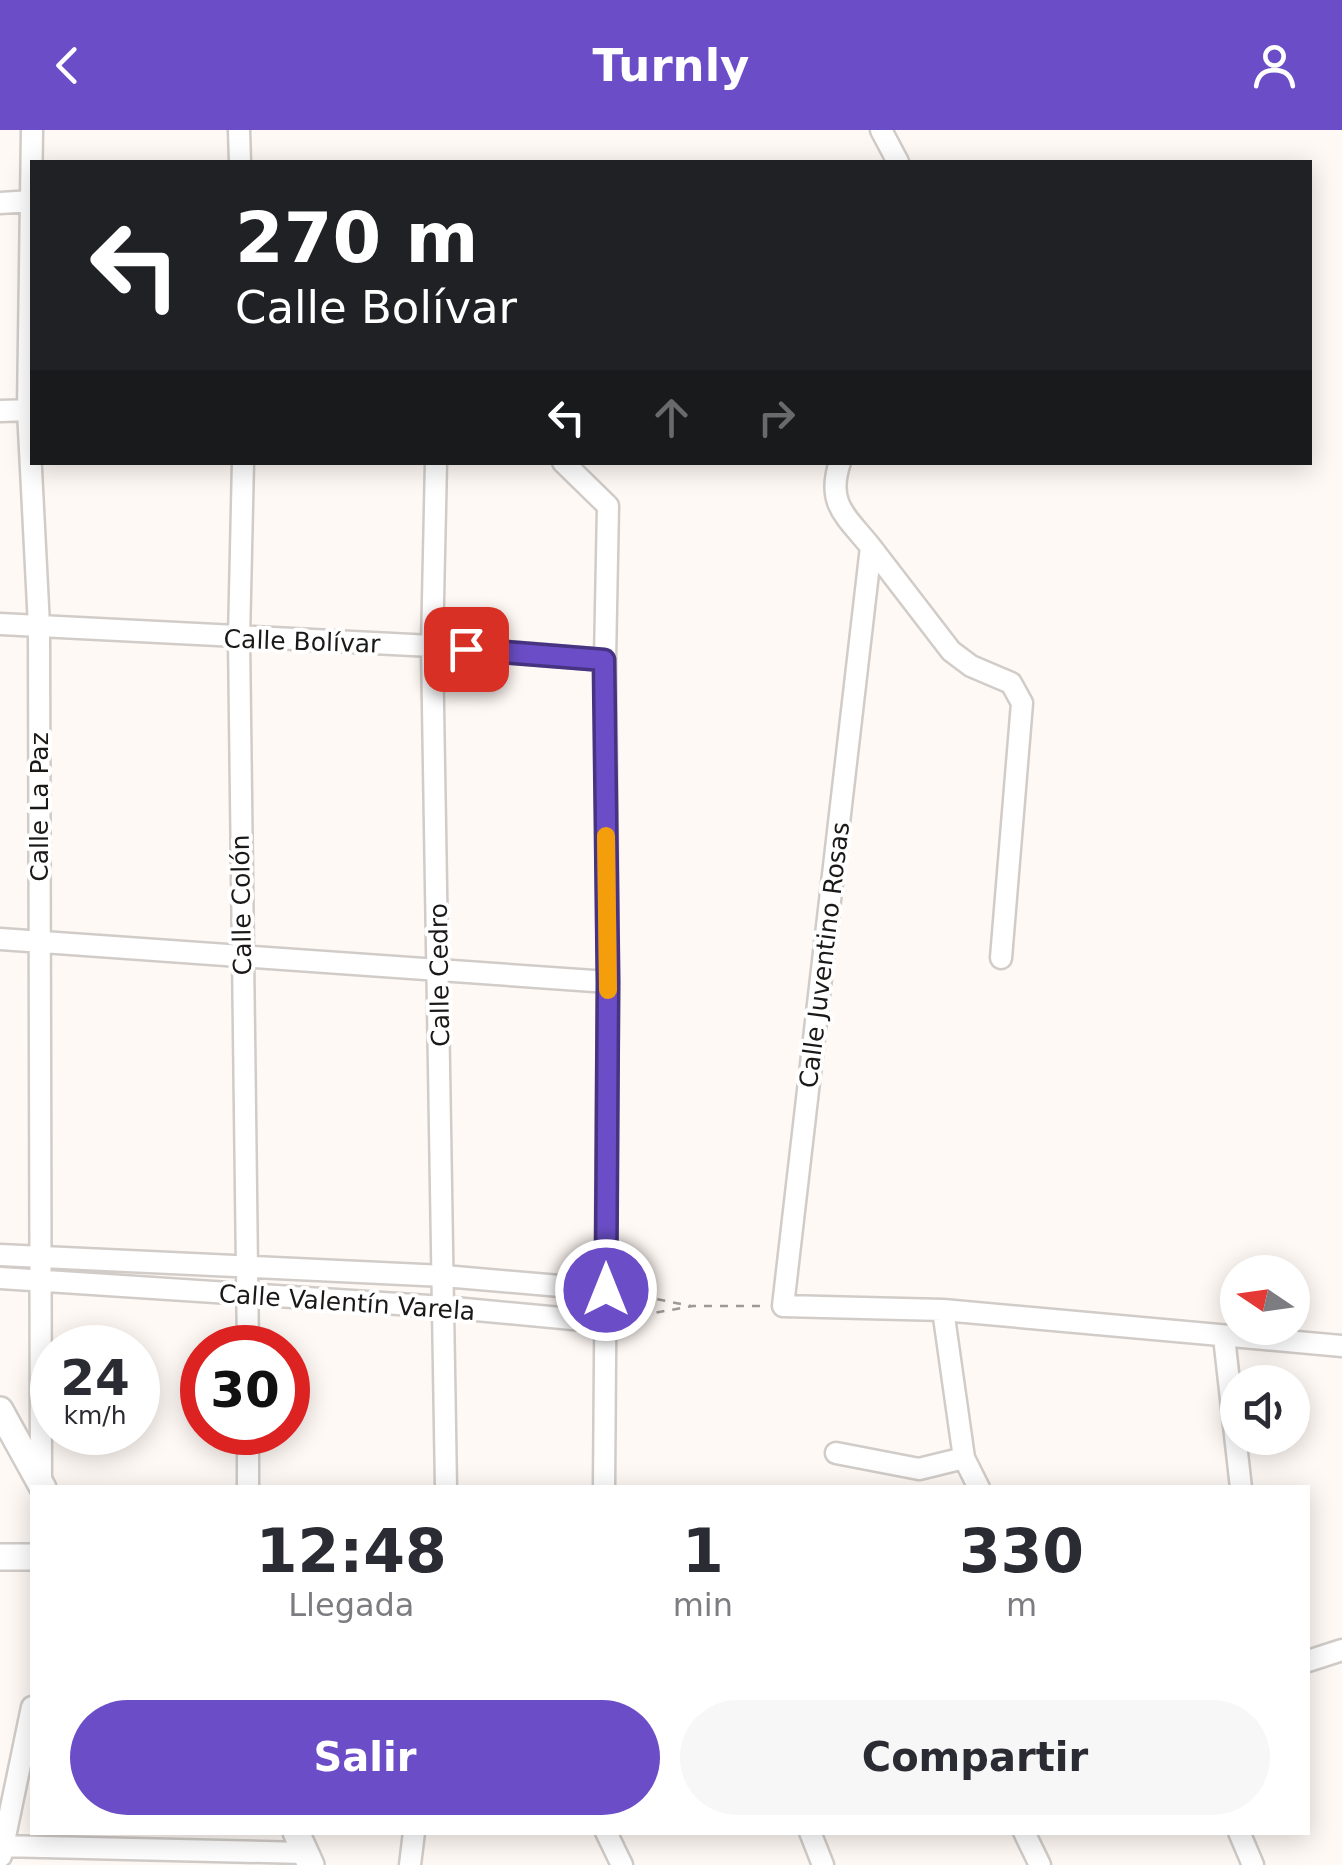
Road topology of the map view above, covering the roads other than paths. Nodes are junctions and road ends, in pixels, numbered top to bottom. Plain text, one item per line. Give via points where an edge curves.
1 (32, 130) edge
2 (239, 130) edge
3 (881, 130) edge
4 (32, 160) edge
5 (240, 160) edge
6 (897, 160) edge
7 (30, 201) edge
8 (0, 203) edge
9 (0, 410) edge
10 (30, 410) edge
11 (32, 465) edge
12 (243, 465) edge
13 (436, 465) edge
14 (566, 465) edge
15 (839, 465) edge
16 (871, 547) junction
17 (0, 624) edge
18 (38, 626) junction
19 (238, 638) junction
20 (432, 646) junction
21 (604, 660) junction
22 (0, 939) edge
23 (40, 941) junction
24 (242, 956) junction
25 (1001, 958) dead end
26 (438, 971) junction
27 (608, 982) junction
28 (0, 1254) edge
29 (41, 1256) junction
30 (248, 1268) junction
31 (444, 1276) junction
32 (0, 1278) edge
33 (41, 1280) junction
34 (606, 1290) junction
35 (249, 1296) junction
36 (444, 1307) junction
37 (943, 1310) junction
38 (604, 1322) junction
39 (248, 1325) edge
40 (1220, 1336) edge
41 (1225, 1345) edge
42 (0, 1410) edge
43 (836, 1453) dead end
44 (248, 1455) edge
45 (964, 1458) junction
46 (41, 1485) edge
47 (42, 1485) edge
48 (248, 1485) edge
49 (446, 1485) edge
50 (604, 1485) edge
51 (978, 1485) edge
52 (1241, 1485) edge
53 (0, 1557) edge
54 (30, 1558) edge
55 (1342, 1650) edge
56 (1310, 1660) edge
57 (30, 1716) edge
58 (414, 1835) edge
59 (607, 1835) edge
60 (811, 1835) edge
61 (1025, 1835) edge
62 (1239, 1835) edge
63 (204, 1841) edge
64 (1, 1850) edge
65 (304, 1850) edge
66 (135, 1857) edge
67 (410, 1865) edge
68 (622, 1865) edge
69 (823, 1865) edge
70 (1040, 1865) edge
71 (1253, 1865) edge

1 - 4 street, Calle La Paz
2 - 5 street
3 - 6 street
7 - 8 street
9 - 10 street
11 - 18 street, Calle La Paz
12 - 19 street, Calle Colón
13 - 20 street, Calle Cedro
14 - 21 street via 608,506
15 - 16 street via 834,500
16 - 25 street via 951,651 1011,683 1022,703
16 - 37 street, Calle Juventino Rosas via 783,1306
17 - 18 street, Calle Bolívar
18 - 19 street, Calle Bolívar
18 - 23 street, Calle La Paz
19 - 20 street, Calle Bolívar
19 - 24 street, Calle Colón
20 - 21 street, Calle Bolívar
20 - 26 street, Calle Cedro
21 - 27 street
22 - 23 street
23 - 24 street
23 - 29 street, Calle La Paz
24 - 26 street
24 - 30 street, Calle Colón
26 - 27 street
26 - 31 street, Calle Cedro
27 - 34 street
28 - 29 street, Calle Valentín Varela
29 - 30 street, Calle Valentín Varela
29 - 33 street, Calle La Paz
30 - 31 street, Calle Valentín Varela
30 - 35 street, Calle Colón
31 - 34 street, Calle Valentín Varela
31 - 36 street, Calle Cedro
32 - 33 street, Calle Valentín Varela
33 - 35 street, Calle Valentín Varela
33 - 47 street, Calle La Paz
34 - 38 street
35 - 36 street, Calle Valentín Varela
35 - 39 street, Calle Colón
36 - 38 street, Calle Valentín Varela
36 - 49 street, Calle Cedro
37 - 40 street
37 - 45 street
38 - 50 street
41 - 52 street
42 - 46 street
43 - 45 street via 920,1469
44 - 48 street
45 - 51 street
53 - 54 street
55 - 56 street
57 - 64 street
58 - 67 street
59 - 68 street
60 - 69 street
61 - 70 street
62 - 71 street
63 - 65 street
63 - 66 street
64 - 66 street

